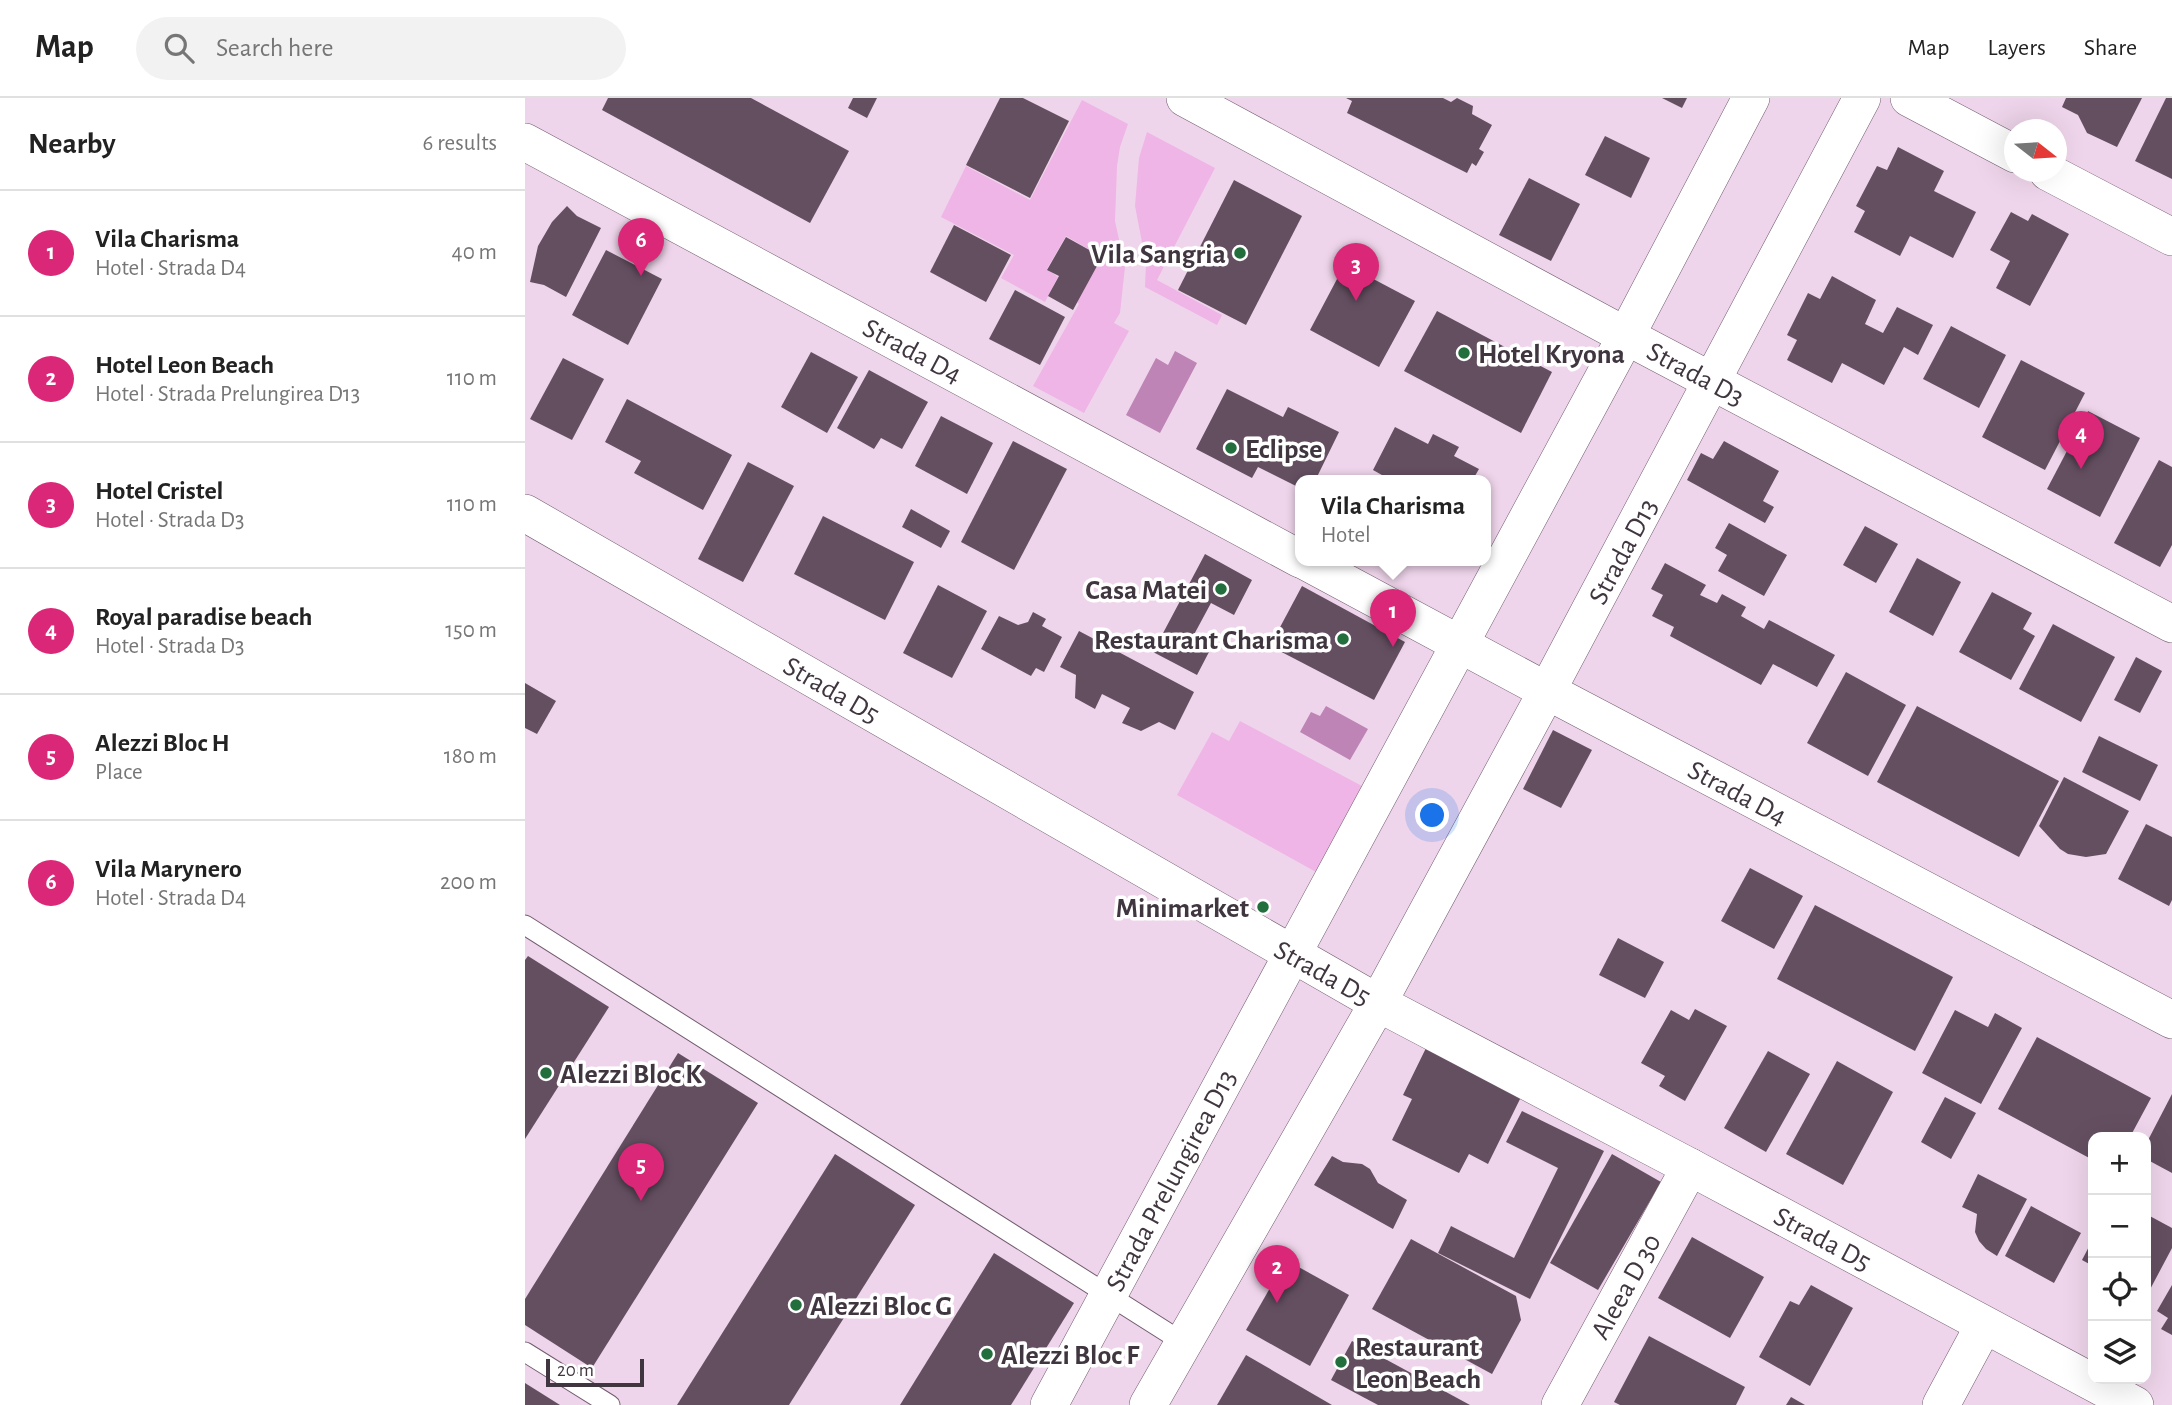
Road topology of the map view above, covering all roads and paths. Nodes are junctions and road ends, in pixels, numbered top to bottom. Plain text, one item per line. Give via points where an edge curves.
1 (1185, 98) edge
2 (1751, 98) edge
3 (1862, 98) edge
4 (1909, 98) edge
5 (525, 142) edge
6 (2004, 149) edge
7 (2067, 182) edge
8 (2172, 237) edge
9 (1626, 335) junction
10 (1712, 381) junction
11 (525, 513) edge
12 (1295, 556) edge
13 (1314, 566) edge
14 (2172, 624) edge
15 (1459, 644) junction
16 (1548, 691) junction
17 (525, 925) edge
18 (1291, 954) junction
19 (1378, 1003) junction
20 (2172, 1020) edge
21 (1690, 1167) junction
22 (1108, 1295) junction
23 (1984, 1325) junction
24 (1184, 1343) junction
25 (525, 1352) edge
26 (610, 1405) edge
27 (1049, 1405) edge
28 (1148, 1405) edge
29 (1560, 1405) edge
30 (1941, 1405) edge
31 (2135, 1405) edge

1 - 9 street, Strada D3
2 - 9 street
3 - 10 street, Strada D13
4 - 6 street
5 - 12 street, Strada D4
7 - 8 street
9 - 10 street, Strada D3
9 - 15 street
10 - 14 street, Strada D3
10 - 16 street, Strada D13
11 - 18 street, Strada D5
13 - 15 street, Strada D4
15 - 16 street, Strada D4
15 - 18 street
16 - 19 street, Strada D13
16 - 20 street, Strada D4
17 - 22 lane
18 - 19 street, Strada D5
18 - 22 street, Strada Prelungirea D13
19 - 21 street, Strada D5
19 - 24 street
21 - 23 street, Strada D5
21 - 29 street, Aleea D 30
22 - 24 lane
22 - 27 street, Strada Prelungirea D13
23 - 30 street
23 - 31 street, Strada D5
24 - 28 street
25 - 26 lane

